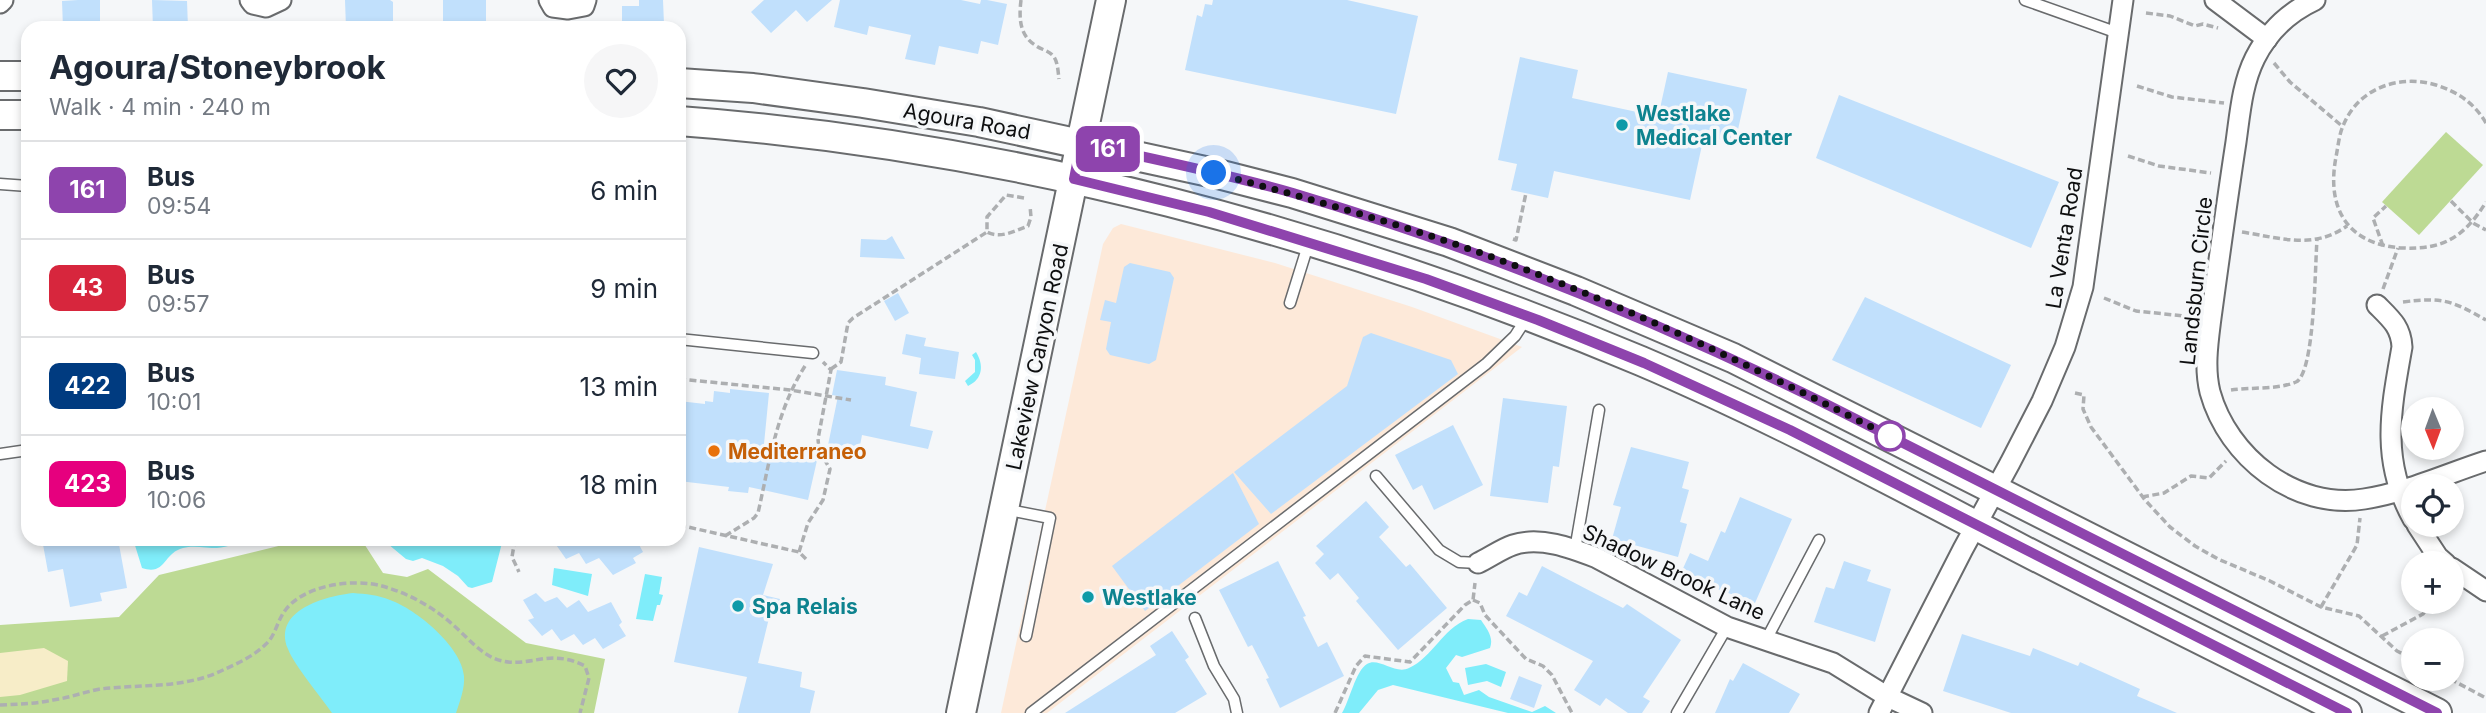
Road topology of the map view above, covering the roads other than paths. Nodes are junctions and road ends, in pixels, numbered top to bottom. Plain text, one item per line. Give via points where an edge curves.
1 (250, 0) edge
2 (281, 0) edge
3 (549, 0) edge
4 (586, 0) edge
5 (1111, 0) edge
6 (2025, 0) edge
7 (2123, 0) edge
8 (2215, 0) edge
9 (2315, 0) edge
10 (2118, 33) junction
11 (2267, 39) junction
12 (0, 76) edge
13 (21, 76) edge
14 (686, 84) edge
15 (0, 115) edge
16 (21, 115) edge
17 (686, 122) edge
18 (1081, 143) junction
19 (1074, 179) junction
20 (0, 184) edge
21 (21, 186) edge
22 (1309, 242) junction
23 (1290, 303) dead end
24 (2377, 305) road end
25 (1528, 316) junction
26 (686, 340) edge
27 (813, 353) road end
28 (1600, 410) dead end
29 (21, 451) edge
30 (0, 454) edge
31 (2486, 461) edge
32 (1376, 476) dead end
33 (2400, 489) junction
34 (1986, 507) junction
35 (1004, 509) junction
36 (1819, 540) dead end
37 (1575, 550) junction
38 (1478, 563) joint
39 (2464, 576) edge
40 (2486, 591) edge
41 (1195, 618) dead end
42 (1727, 627) junction
43 (1026, 636) dead end
44 (1766, 640) junction
45 (1883, 705) edge
46 (961, 713) edge
47 (1031, 713) edge
48 (1237, 713) edge
49 (1677, 713) edge
50 (1922, 713) edge
51 (2347, 713) edge
52 (2437, 713) edge

1 - 2 street via 266,6
3 - 4 street via 553,7 568,9 584,6
5 - 18 main road, Lakeview Canyon Road
6 - 10 lane
7 - 10 street, La Venta Road
8 - 11 street
9 - 11 street, Landsburn Circle via 2280,23
10 - 34 street, La Venta Road via 2077,312 2042,401
11 - 33 street, Landsburn Circle via 2249,72 2242,106 2207,350 2210,393 2239,448 2290,488 2339,500
12 - 13 main road
14 - 18 main road, Agoura Road via 863,103
15 - 16 main road
17 - 19 main road, Agoura Road via 902,147
18 - 19 main road, Lakeview Canyon Road
18 - 34 main road, Agoura Road via 1292,193 1514,266 1732,358
19 - 22 main road, Agoura Road
19 - 35 main road, Lakeview Canyon Road
20 - 21 lane
22 - 23 lane
22 - 25 main road, Agoura Road
24 - 33 street via 2401,335 2390,417 2393,468
25 - 34 main road, Agoura Road via 1768,419 1945,507
25 - 47 lane via 1486,364
26 - 27 lane
28 - 37 lane
29 - 30 lane
31 - 33 street, Landsburn Circle
32 - 38 lane via 1439,550 1459,562
34 - 45 street, La Venta Road
34 - 51 main road, Agoura Road
34 - 52 main road, Agoura Road
35 - 43 lane via 1050,518
35 - 46 main road, Lakeview Canyon Road
36 - 44 lane
37 - 38 street, Shadow Brook Lane via 1530,542 1512,545
37 - 42 street, Shadow Brook Lane
39 - 40 street
41 - 48 lane
42 - 44 street, Shadow Brook Lane
42 - 49 lane
44 - 45 street, Shadow Brook Lane via 1833,663
45 - 50 street, Shadow Brook Lane

